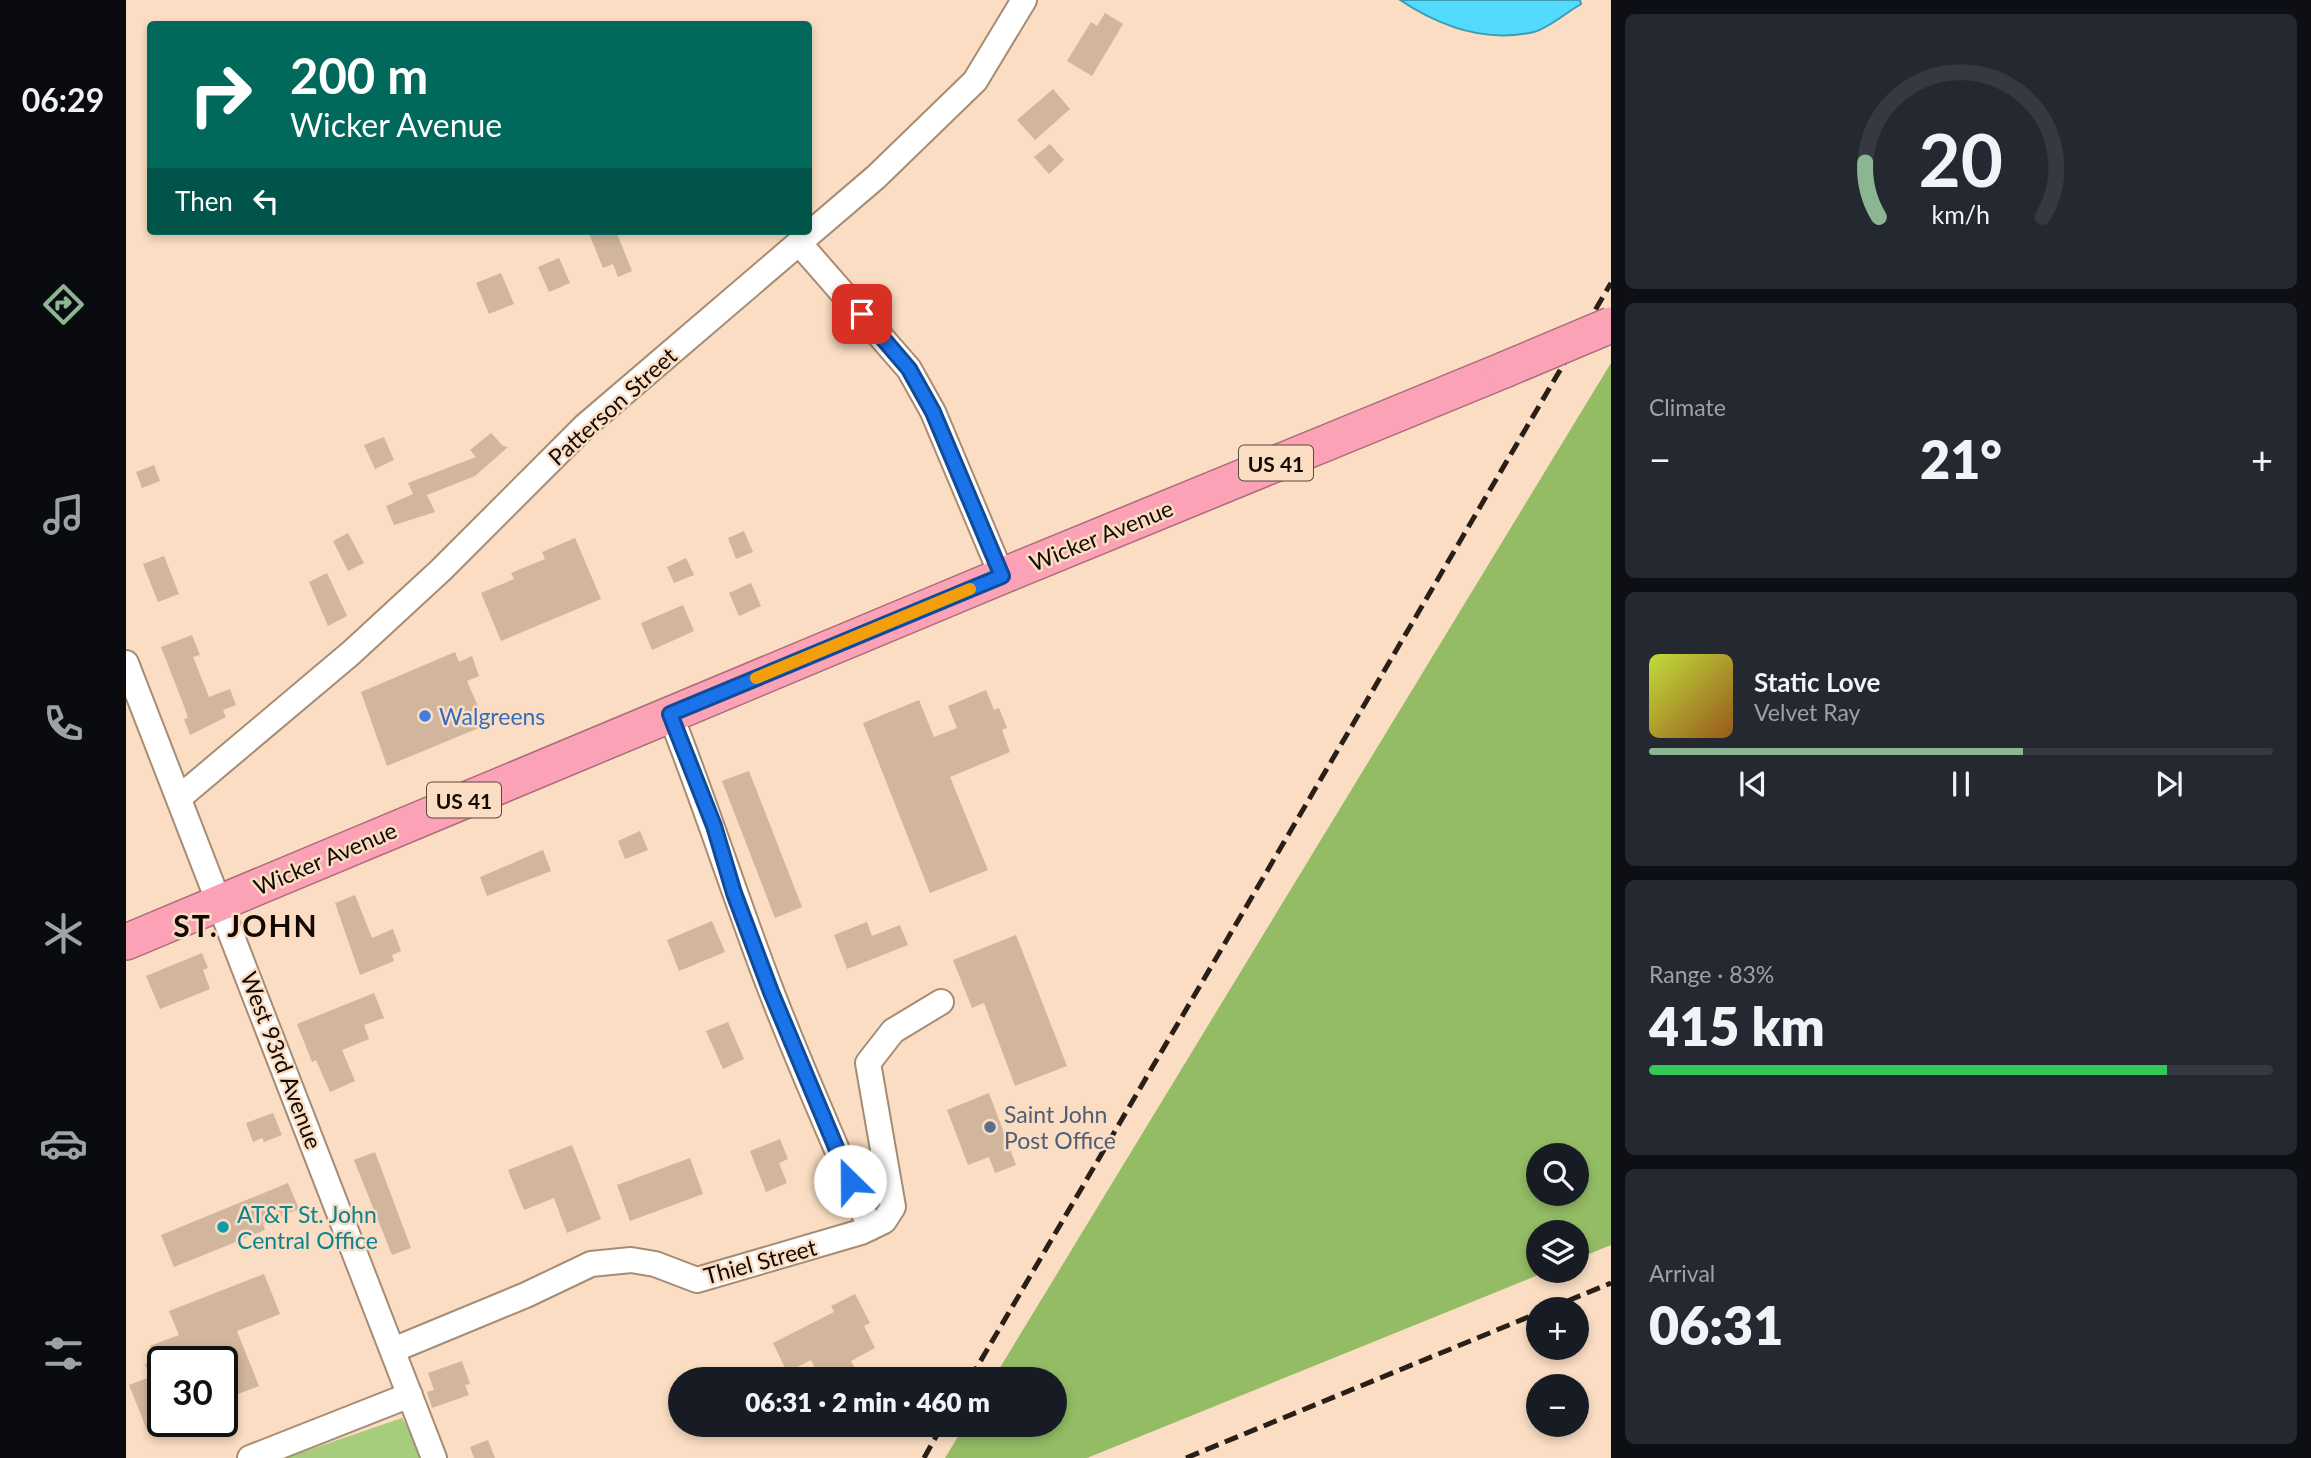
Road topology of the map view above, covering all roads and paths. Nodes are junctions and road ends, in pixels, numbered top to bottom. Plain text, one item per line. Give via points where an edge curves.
1 (1024, 0) edge
2 (812, 232) edge
3 (808, 235) edge
4 (799, 243) junction
5 (1611, 325) edge
6 (1002, 576) junction
7 (126, 663) edge
8 (670, 714) junction
9 (180, 797) junction
10 (221, 902) junction
11 (126, 942) edge
12 (941, 1002) dead end
13 (870, 1228) junction
14 (393, 1350) junction
15 (410, 1395) junction
16 (250, 1458) edge
17 (434, 1458) edge

1 - 2 street, Patterson Street via 975,81
3 - 4 street, Patterson Street
4 - 6 street via 909,369 933,412
4 - 9 street, Patterson Street via 586,426 351,653
5 - 6 highway, Wicker Avenue / US 41, bridge
6 - 8 highway, Wicker Avenue / US 41
7 - 9 street, West 93rd Avenue
8 - 10 highway, Wicker Avenue / US 41
8 - 13 street via 771,992
9 - 10 street, West 93rd Avenue
10 - 11 highway, Wicker Avenue / US 41
10 - 14 street, West 93rd Avenue
12 - 13 street, Thiel Street via 893,1031 868,1063 893,1207 884,1221
13 - 14 street, Thiel Street via 697,1280 631,1259 591,1264
14 - 15 street, West 93rd Avenue
15 - 16 street
15 - 17 street, West 93rd Avenue

